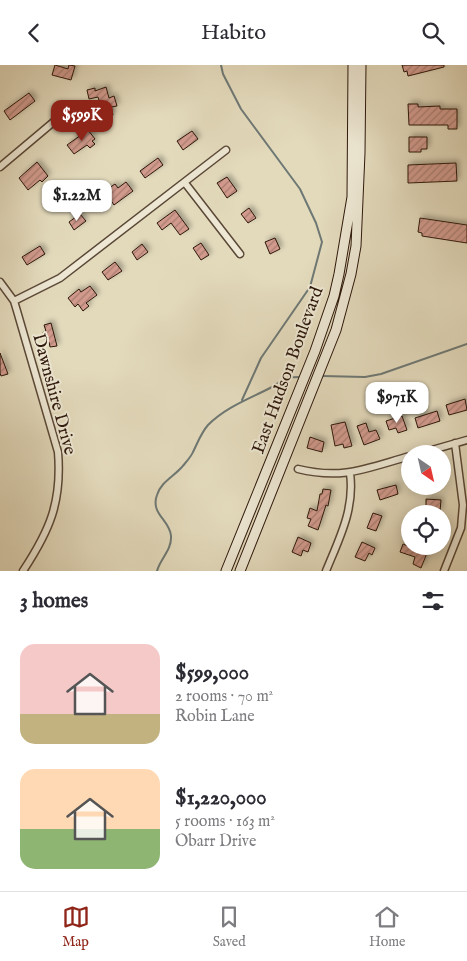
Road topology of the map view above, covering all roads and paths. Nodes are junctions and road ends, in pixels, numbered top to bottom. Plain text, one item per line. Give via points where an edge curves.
1 (353, 65) edge
2 (361, 65) edge
3 (57, 119) dead end
4 (356, 143) junction
5 (226, 150) dead end
6 (0, 167) edge
7 (185, 183) junction
8 (240, 255) dead end
9 (0, 282) edge
10 (14, 301) junction
11 (467, 440) edge
12 (455, 443) junction
13 (448, 445) edge
14 (401, 459) edge
15 (298, 469) dead end
16 (350, 473) junction
17 (464, 529) edge
18 (22, 571) edge
19 (226, 571) edge
20 (240, 571) edge
21 (326, 571) edge
22 (444, 571) edge

1 - 4 main road, East Hudson Boulevard
2 - 4 main road, East Hudson Boulevard
3 - 6 street
4 - 19 main road, East Hudson Boulevard via 352,197 334,296
4 - 20 main road, East Hudson Boulevard via 356,247 344,303
5 - 7 street
7 - 8 street
7 - 10 street via 60,278
9 - 10 street, Dawnshire Drive
10 - 18 street, Dawnshire Drive via 54,437 60,472 57,500 49,525
11 - 12 street
12 - 13 street
12 - 17 street
14 - 16 street
15 - 16 street via 320,474
16 - 21 street via 352,494 349,510
17 - 22 street

